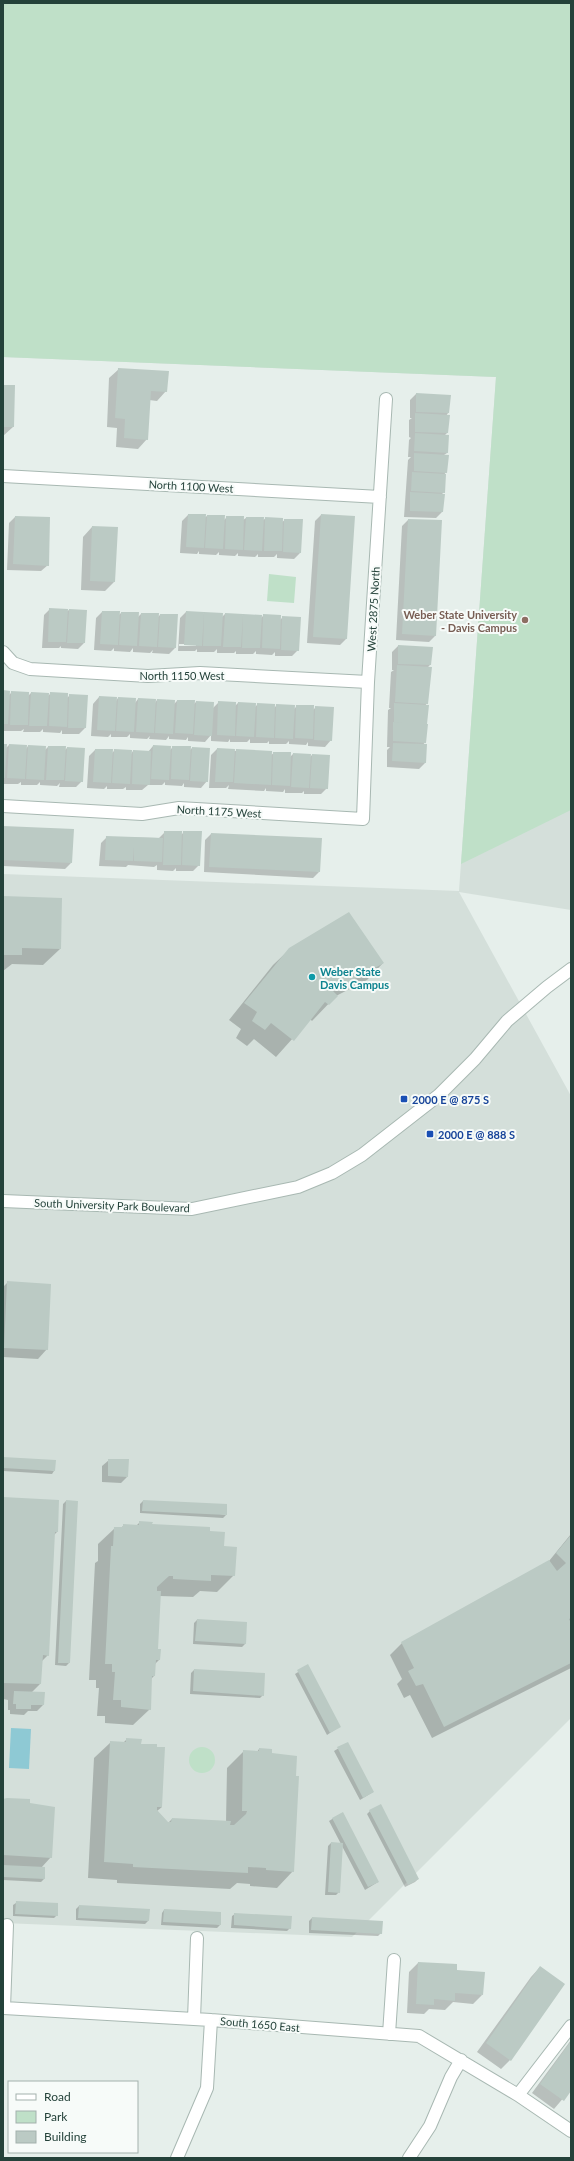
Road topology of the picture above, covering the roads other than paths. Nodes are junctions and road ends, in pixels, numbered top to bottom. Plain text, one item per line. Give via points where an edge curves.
1 (386, 399) dead end
2 (3, 476) edge
3 (380, 497) junction
4 (3, 652) edge
5 (368, 682) junction
6 (3, 806) edge
7 (363, 819) joint
8 (571, 969) edge
9 (3, 1201) edge
10 (7, 1925) dead end
11 (197, 1938) dead end
12 (394, 1960) dead end
13 (194, 2019) junction
14 (211, 2020) junction
15 (571, 2026) edge
16 (389, 2034) junction
17 (461, 2060) junction
18 (518, 2095) junction
19 (571, 2131) edge
20 (176, 2158) edge
21 (409, 2158) edge

1 - 3 street, West 2875 North
2 - 3 street, North 1100 West
3 - 5 street, West 2875 North
4 - 5 street, North 1150 West via 13,663 30,669 148,676 200,673
5 - 7 street, West 2875 North
6 - 7 street, North 1175 West via 142,814 179,808
8 - 9 street, South University Park Boulevard via 507,1021 475,1059 439,1095 362,1155 332,1173 298,1187 192,1209
10 - 13 street, South 1650 East via 4,2008
11 - 13 street
12 - 16 street
13 - 14 street, South 1650 East
14 - 16 street, South 1650 East
14 - 20 street via 207,2088
15 - 18 street
16 - 17 street, South 1650 East via 419,2036
17 - 18 street, South 1650 East
17 - 21 street via 451,2076 430,2126
18 - 19 street, South 1650 East

